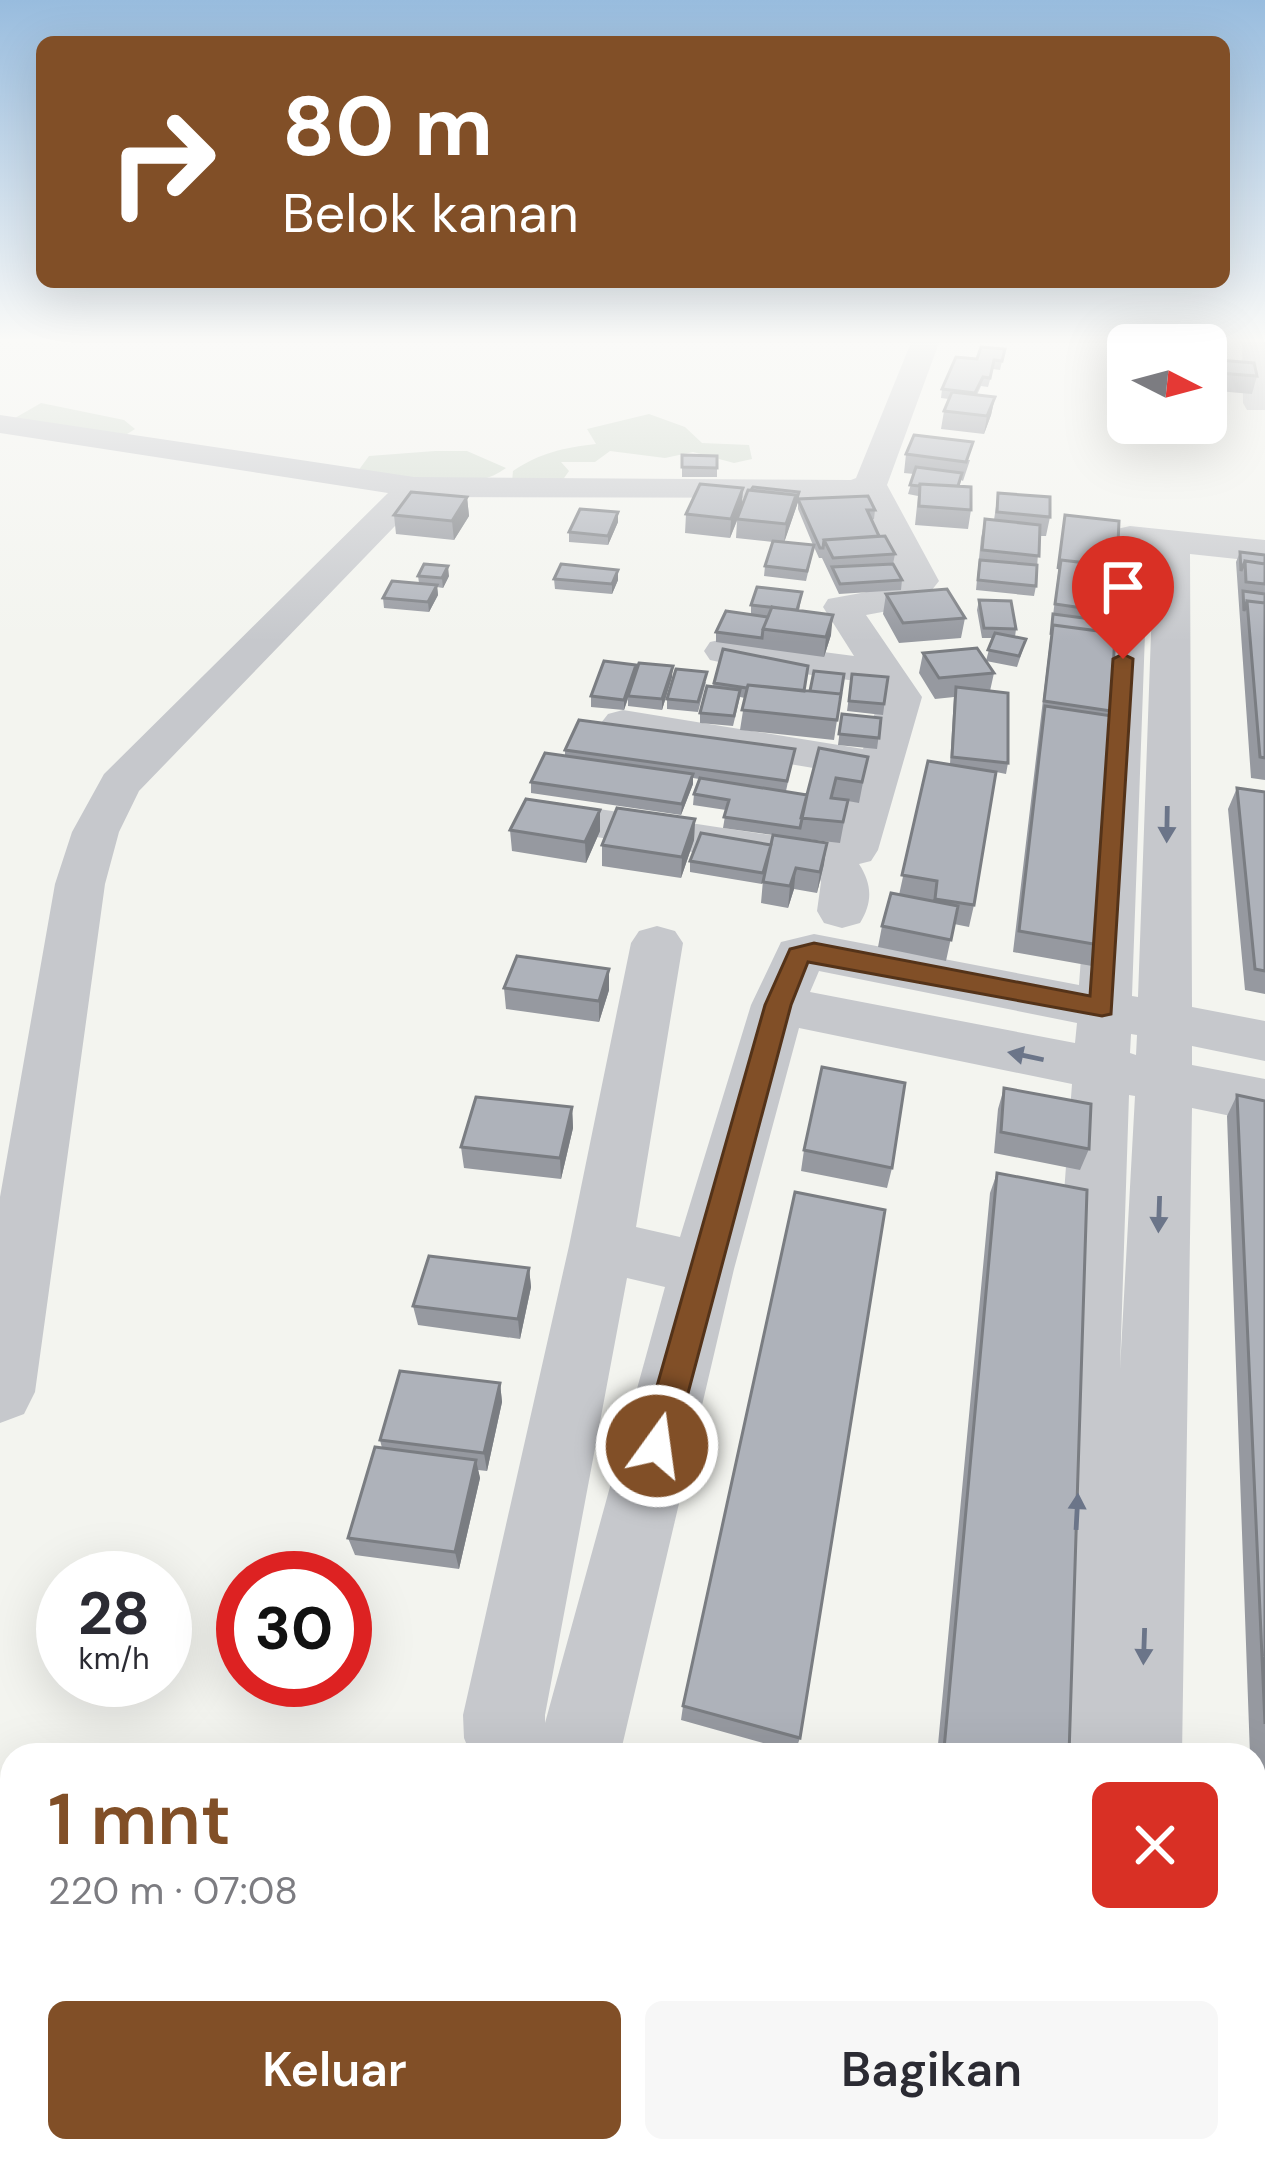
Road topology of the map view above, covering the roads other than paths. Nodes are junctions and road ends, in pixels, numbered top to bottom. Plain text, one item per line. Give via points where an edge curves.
1 (111, 441) edge
2 (887, 441) edge
3 (870, 485) junction
4 (414, 487) junction
5 (1265, 551) edge
6 (724, 651) edge
7 (882, 673) junction
8 (622, 723) edge
9 (1143, 745) junction
10 (877, 765) junction
11 (540, 814) edge
12 (831, 858) junction
13 (842, 911) dead end
14 (657, 943) dead end
15 (778, 1005) junction
16 (1102, 1007) junction
17 (1164, 1020) junction
18 (1265, 1041) edge
19 (1101, 1071) junction
20 (1164, 1082) junction
21 (1265, 1101) edge
22 (601, 1246) junction
23 (702, 1269) junction
24 (0, 1392) edge
25 (508, 1743) edge
26 (581, 1743) edge
27 (1066, 1743) edge
28 (1140, 1743) edge

1 - 4 street
2 - 3 street
3 - 4 street
3 - 7 street via 920,581 906,597 842,607
4 - 24 street via 120,784 88,844
5 - 9 street via 1172,539
6 - 7 street
7 - 10 street via 901,704
8 - 10 street
9 - 16 street
9 -> 17 street
10 - 12 street via 858,844
11 - 12 street
12 - 13 street via 846,882
14 - 22 street
15 - 16 street via 795,960 814,952
19 -> 15 street
15 - 23 street
16 - 17 street
16 - 19 street
17 - 18 street
17 - 20 street
19 - 20 street
27 -> 19 street
20 - 21 street
20 -> 28 street
22 - 23 street
22 - 25 street via 504,1715
23 - 26 street

